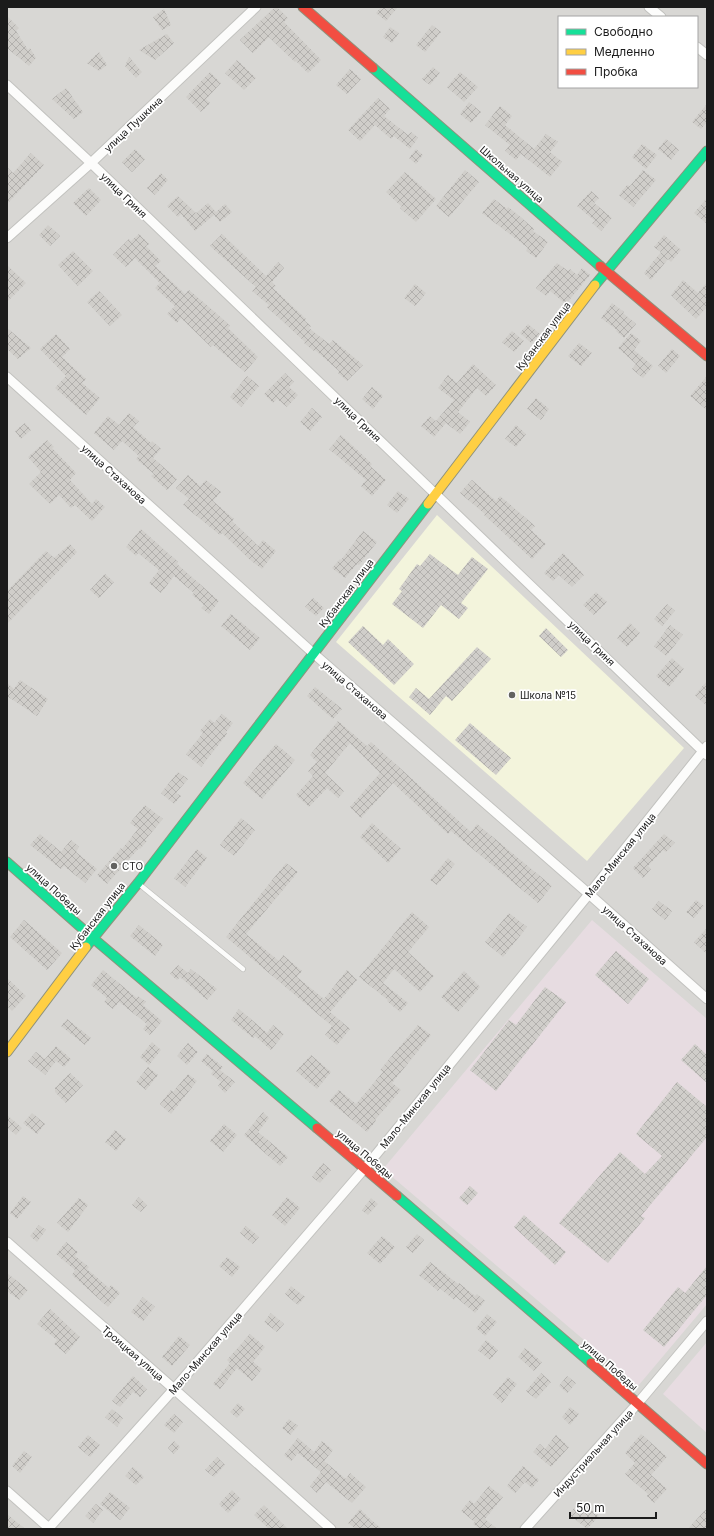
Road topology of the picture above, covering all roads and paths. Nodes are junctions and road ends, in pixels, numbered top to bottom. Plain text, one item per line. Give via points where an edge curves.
1 (256, 7) edge
2 (303, 7) edge
3 (649, 7) edge
4 (660, 16) edge
5 (698, 48) edge
6 (707, 55) edge
7 (7, 85) edge
8 (707, 151) edge
9 (91, 163) junction
10 (7, 238) edge
11 (606, 271) junction
12 (707, 356) edge
13 (7, 377) edge
14 (436, 493) junction
15 (313, 654) junction
16 (706, 750) edge
17 (7, 862) edge
18 (138, 883) junction
19 (589, 894) junction
20 (93, 938) junction
21 (243, 969) dead end
22 (707, 999) edge
23 (7, 1052) edge
24 (364, 1168) junction
25 (7, 1242) edge
26 (707, 1321) edge
27 (174, 1389) junction
28 (638, 1403) junction
29 (707, 1464) edge
30 (7, 1491) edge
31 (49, 1529) edge
32 (331, 1529) edge
33 (526, 1529) edge

1 - 9 street, улица Пушкина
2 - 11 street, Школьная улица
3 - 4 street
5 - 6 street
7 - 9 street, улица Гриня
8 - 11 street, Кубанская улица
9 - 10 street, улица Пушкина
9 - 14 street, улица Гриня
11 - 12 street, Школьная улица
11 - 14 street, Кубанская улица
13 - 15 street, улица Стаханова
14 - 15 street, Кубанская улица
14 - 16 street, улица Гриня
15 - 18 street, Кубанская улица
15 - 19 street, улица Стаханова
16 - 19 street, Мало-Минская улица
17 - 20 street, улица Победы
18 - 20 street, Кубанская улица
18 - 21 lane
19 - 22 street, улица Стаханова
19 - 24 street, Мало-Минская улица
20 - 23 street, Кубанская улица
20 - 24 street, улица Победы
24 - 27 street, Мало-Минская улица
24 - 28 street, улица Победы
25 - 27 street, Троицкая улица
26 - 28 street, Индустриальная улица
27 - 31 street, Мало-Минская улица
27 - 32 street, Троицкая улица
28 - 29 street, улица Победы
28 - 33 street, Индустриальная улица
30 - 31 street

